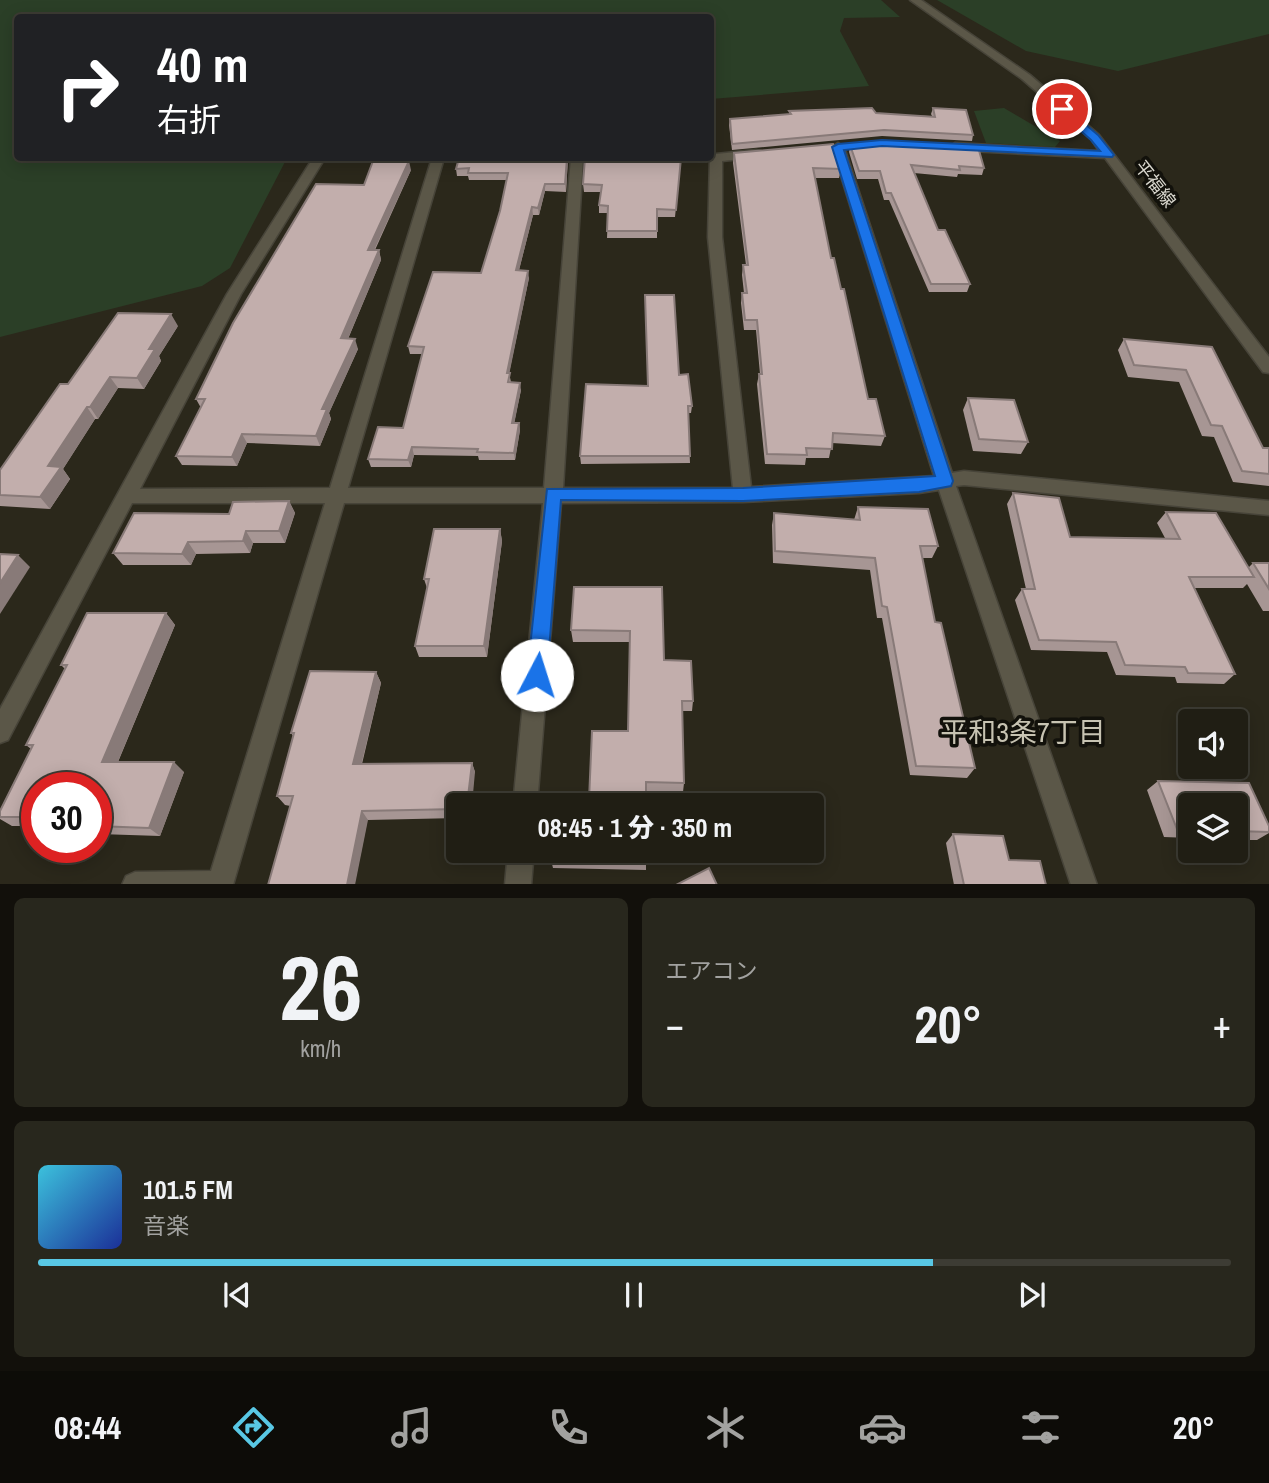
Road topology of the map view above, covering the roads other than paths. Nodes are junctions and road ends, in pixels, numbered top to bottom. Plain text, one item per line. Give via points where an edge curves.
1 (915, 0) edge
2 (936, 146) edge
3 (837, 147) edge
4 (770, 153) edge
5 (1108, 155) junction
6 (317, 161) edge
7 (437, 161) edge
8 (577, 161) edge
9 (1269, 368) edge
10 (945, 481) junction
11 (553, 493) junction
12 (339, 495) junction
13 (743, 495) junction
14 (126, 496) junction
15 (1269, 508) edge
16 (0, 732) edge
17 (526, 793) edge
18 (520, 863) edge
19 (135, 884) edge
20 (220, 884) edge
21 (518, 884) edge
22 (1084, 884) edge

1 - 5 street, 平福線 via 1026,77 1095,137
2 - 5 street
3 - 10 street
4 - 13 street via 716,158 715,237
5 - 9 street, 平福線
6 - 14 street via 234,294
7 - 12 street
8 - 11 street
10 - 13 street
10 - 15 street via 964,478
10 - 22 street
11 - 12 street
11 - 13 street
11 - 17 street
12 - 14 street
12 - 20 street
14 - 16 street
18 - 21 street
19 - 20 street

